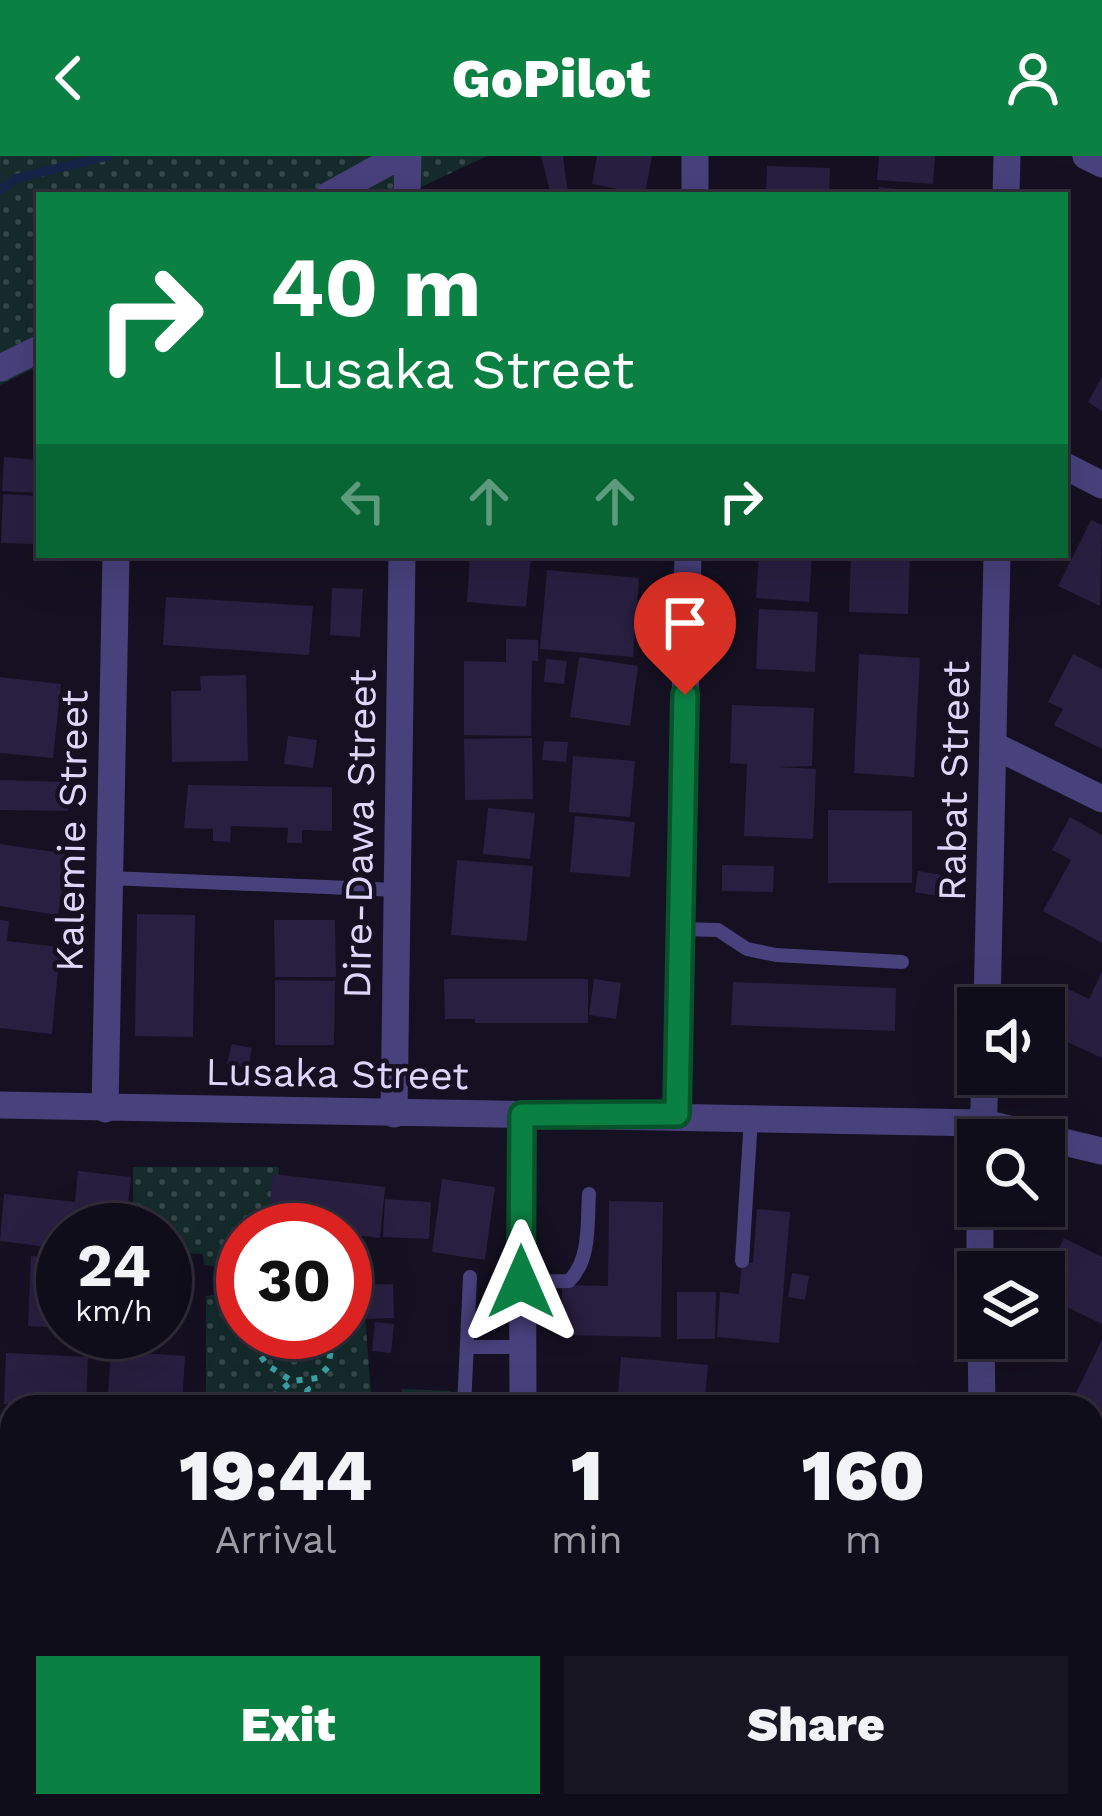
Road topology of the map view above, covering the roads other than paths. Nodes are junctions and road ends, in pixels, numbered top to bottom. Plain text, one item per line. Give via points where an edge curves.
1 (404, 156) edge
2 (695, 156) edge
3 (1007, 156) edge
4 (1086, 156) edge
5 (1102, 164) edge
6 (335, 192) edge
7 (407, 192) edge
8 (695, 192) edge
9 (1006, 192) edge
10 (36, 351) edge
11 (0, 368) edge
12 (1068, 468) edge
13 (1102, 485) edge
14 (116, 558) edge
15 (402, 558) edge
16 (688, 558) edge
17 (997, 558) edge
18 (993, 745) junction
19 (1102, 800) edge
20 (110, 878) junction
21 (397, 890) junction
22 (681, 928) junction
23 (902, 962) dead end
24 (987, 987) edge
25 (0, 1105) edge
26 (105, 1108) junction
27 (394, 1114) junction
28 (677, 1114) junction
29 (522, 1115) junction
30 (751, 1118) junction
31 (957, 1130) edge
32 (1065, 1145) edge
33 (1102, 1151) edge
34 (589, 1194) dead end
35 (742, 1261) dead end
36 (470, 1277) dead end
37 (521, 1282) junction
38 (467, 1347) junction
39 (522, 1347) junction
40 (981, 1359) edge
41 (465, 1395) edge
42 (524, 1395) edge
43 (982, 1395) edge

1 - 6 street
1 - 7 street
2 - 8 street
3 - 9 street
4 - 5 street
10 - 11 street
12 - 13 street
14 - 20 street, Kalemie Street
15 - 21 street, Dire-Dawa Street
16 - 22 street
17 - 18 street, Rabat Street
18 - 19 street
18 - 24 street, Rabat Street
20 - 21 lane
20 - 26 street, Kalemie Street
21 - 27 street, Dire-Dawa Street
22 - 23 lane via 718,930 776,955
22 - 28 street
25 - 26 street, Lusaka Street
26 - 27 street, Lusaka Street
27 - 29 street, Lusaka Street
28 - 29 street, Lusaka Street
28 - 30 street, Lusaka Street
29 - 37 street
30 - 31 street, Lusaka Street
30 - 35 lane
32 - 33 street, Lusaka Street
34 - 37 lane via 579,1271 569,1281
36 - 38 lane
37 - 39 street
38 - 39 lane
38 - 41 lane
39 - 42 street
40 - 43 street

